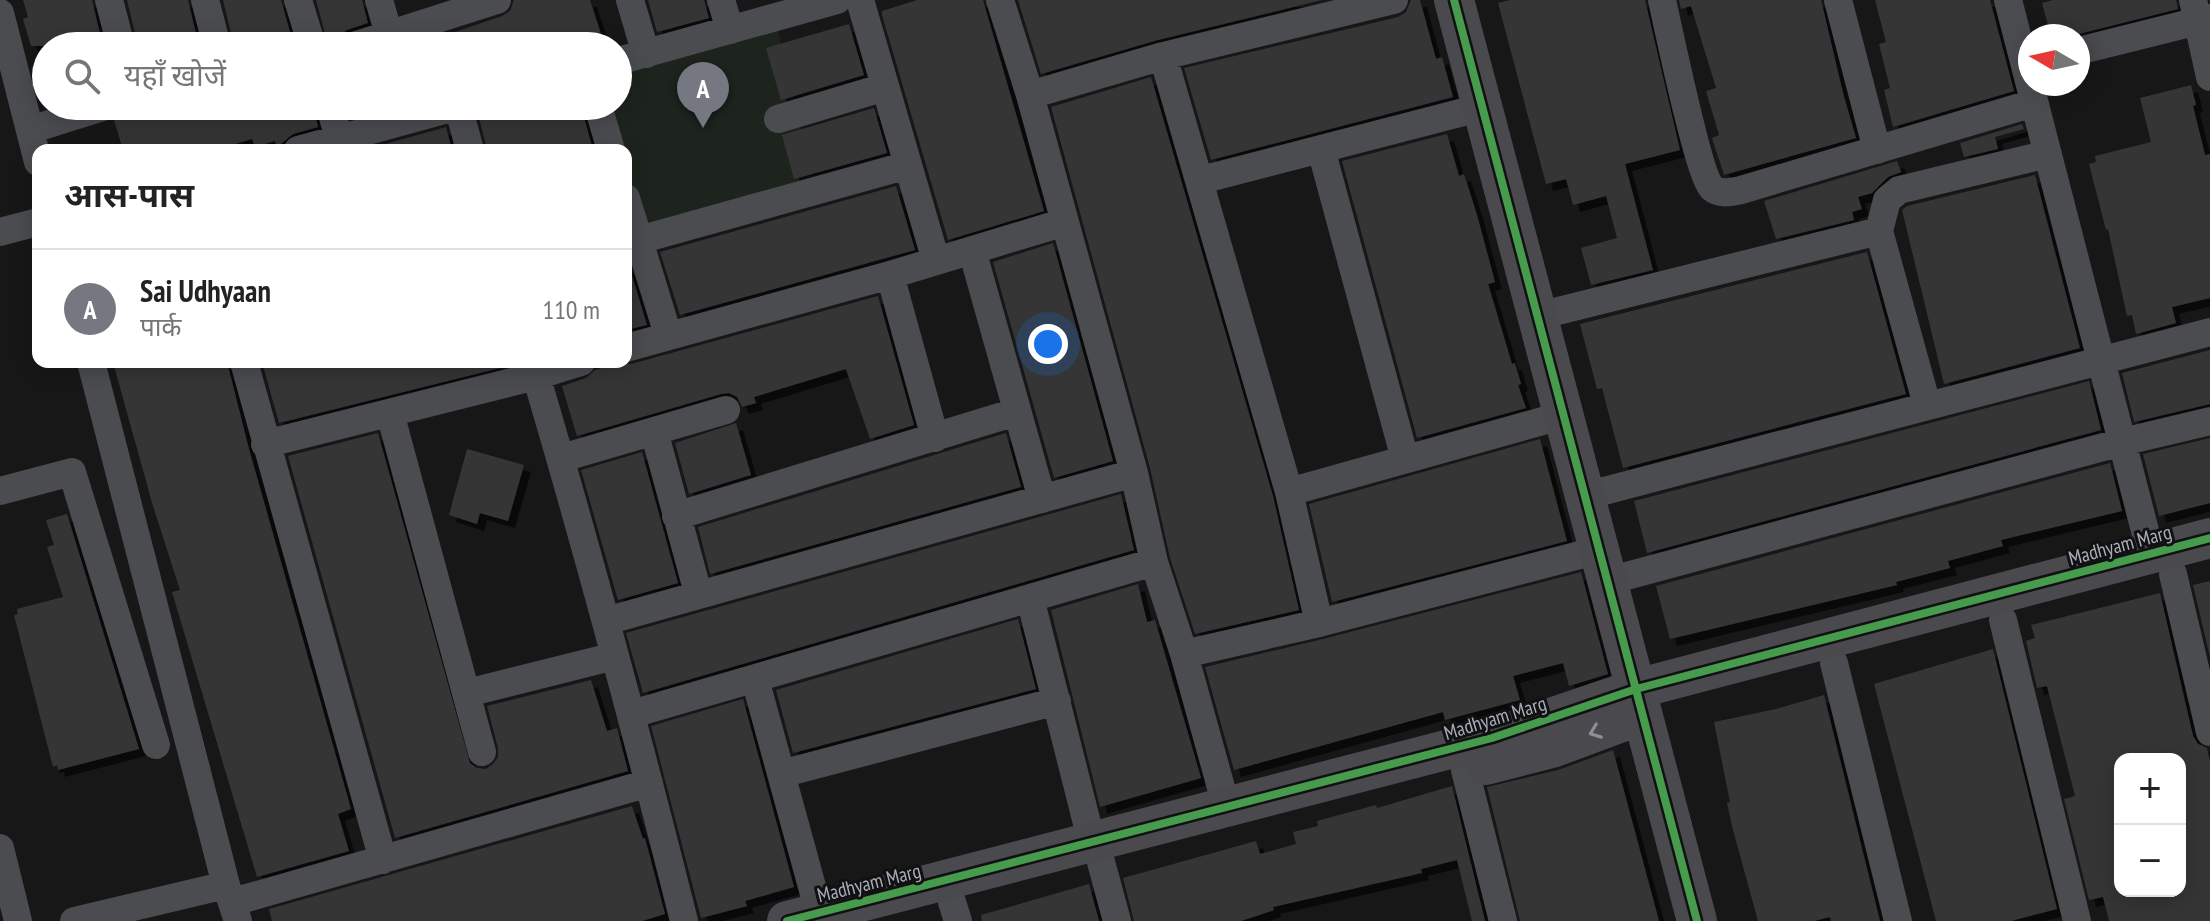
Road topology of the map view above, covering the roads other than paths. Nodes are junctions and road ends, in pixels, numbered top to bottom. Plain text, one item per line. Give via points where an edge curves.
1 (109, 0) edge
2 (205, 0) edge
3 (298, 0) edge
4 (379, 0) edge
5 (630, 0) edge
6 (721, 0) edge
7 (860, 0) edge
8 (1000, 0) edge
9 (1394, 0) edge
10 (1454, 0) edge
11 (1662, 0) edge
12 (1838, 0) edge
13 (2008, 0) edge
14 (819, 2) edge
15 (479, 3) edge
16 (0, 13) edge
17 (2201, 13) edge
18 (730, 30) junction
19 (117, 32) edge
20 (213, 32) edge
21 (308, 32) edge
22 (388, 32) edge
23 (397, 32) edge
24 (2018, 34) edge
25 (2090, 47) edge
26 (646, 54) junction
27 (1163, 56) junction
28 (632, 58) edge
29 (6, 60) edge
30 (2210, 77) edge
31 (885, 87) junction
32 (1030, 95) junction
33 (2033, 96) edge
34 (2034, 103) junction
35 (1483, 107) junction
36 (778, 119) dead end
37 (62, 120) edge
38 (334, 120) edge
39 (408, 120) edge
40 (462, 120) edge
41 (602, 120) edge
42 (30, 130) junction
43 (339, 139) junction
44 (34, 144) edge
45 (320, 144) edge
46 (468, 144) edge
47 (609, 144) edge
48 (1321, 149) junction
49 (1877, 150) junction
50 (2048, 154) junction
51 (908, 165) junction
52 (1201, 180) junction
53 (632, 217) edge
54 (1065, 222) junction
55 (32, 224) edge
56 (1879, 231) junction
57 (0, 232) edge
58 (639, 240) junction
59 (972, 250) junction
60 (936, 261) junction
61 (890, 275) junction
62 (1538, 316) junction
63 (2210, 332) edge
64 (668, 335) junction
65 (632, 346) edge
66 (2101, 360) junction
67 (93, 368) edge
68 (246, 368) edge
69 (534, 369) edge
70 (1927, 405) junction
71 (726, 410) dead end
72 (1016, 412) junction
73 (390, 413) junction
74 (1564, 415) junction
75 (2210, 421) edge
76 (654, 431) junction
77 (935, 438) junction
78 (2122, 442) junction
79 (265, 444) junction
80 (562, 458) junction
81 (1405, 459) junction
82 (1134, 473) junction
83 (0, 491) edge
84 (1289, 492) junction
85 (1585, 496) junction
86 (1042, 499) junction
87 (676, 516) junction
88 (2210, 538) edge
89 (1154, 562) junction
90 (2178, 564) edge
91 (1604, 566) junction
92 (698, 593) junction
93 (1030, 598) junction
94 (2003, 620) junction
95 (606, 621) junction
96 (1319, 623) junction
97 (1184, 654) junction
98 (615, 656) junction
99 (1834, 663) junction
100 (755, 679) junction
101 (467, 693) junction
102 (1057, 701) junction
103 (1639, 701) junction
104 (632, 714) junction
105 (2210, 732) edge
106 (156, 745) dead end
107 (482, 752) dead end
108 (1465, 770) junction
109 (781, 774) junction
110 (649, 783) junction
111 (1227, 809) junction
112 (0, 848) edge
113 (1097, 852) junction
114 (383, 860) junction
115 (232, 903) edge
116 (955, 911) edge
117 (803, 916) edge
118 (18, 921) edge
119 (74, 921) edge
120 (684, 921) edge
121 (875, 921) edge
122 (1117, 921) edge
123 (1503, 921) edge
124 (1697, 921) edge
125 (1898, 921) edge
126 (2076, 921) edge

1 - 19 street
2 - 20 street
3 - 21 street
4 - 22 street
5 - 26 street
6 - 18 street
7 - 31 street
8 - 32 street
9 - 27 street
10 - 35 street
11 - 49 street via 1700,157 1714,191 1741,190
12 - 49 street
13 - 24 street
14 - 18 street
15 - 23 street
16 - 29 street
17 - 25 street
17 - 30 street
18 - 26 street
26 - 28 street
27 - 32 street
27 - 52 street
29 - 42 street
31 - 36 street
31 - 51 street
32 - 54 street
33 - 34 street
34 - 49 street
34 - 50 street
35 - 48 street
35 - 62 street
37 - 42 street
38 - 43 street
39 - 43 street
40 - 46 street
41 - 47 street
42 - 44 street
43 - 45 street
48 - 52 street
48 - 81 street
50 - 56 street via 1899,190 1887,200
50 - 66 street
51 - 58 street
51 - 60 street
52 - 84 street
53 - 58 street
54 - 59 street
54 - 82 street
55 - 57 street
56 - 62 street
56 - 70 street
58 - 64 street
59 - 60 street
59 - 72 street
60 - 61 street
61 - 64 street
61 - 77 street
62 - 74 street
63 - 66 street
64 - 65 street
66 - 70 street
66 - 78 street
67 - 115 street
68 - 79 street
69 - 73 street
69 - 80 street
70 - 85 street
71 - 76 street
72 - 77 street
72 - 86 street
73 - 79 street
73 - 101 street
74 - 81 street
74 - 85 street
75 - 78 street
76 - 80 street
76 - 87 street
77 - 87 street
78 - 90 street
78 - 91 street
79 - 114 street
80 - 95 street
81 - 84 street
82 - 86 street
82 - 89 street
83 - 106 street via 72,472
84 - 96 street
85 - 91 street
86 - 92 street
87 - 92 street
88 - 90 street, Madhyam Marg
89 - 93 street
89 - 97 street
90 - 94 street, Madhyam Marg
90 - 103 street, Madhyam Marg
90 - 105 street
91 - 96 street
91 - 103 street
92 - 95 street
93 - 100 street
93 - 102 street
94 - 99 street, Madhyam Marg
94 - 126 street
95 - 98 street
96 - 97 street
97 - 111 street
98 - 101 street
98 - 104 street
99 - 103 street, Madhyam Marg
99 - 125 street
100 - 104 street
100 - 109 street
101 - 107 street
102 - 109 street
102 - 113 street
103 -> 108 street, Madhyam Marg via 1552,748
103 - 111 street, Madhyam Marg
103 - 124 street
104 - 110 street
108 - 113 street, Madhyam Marg
108 - 123 street
109 - 117 street
110 - 114 street
110 - 120 street
111 - 113 street, Madhyam Marg
112 - 118 street
113 - 116 street, Madhyam Marg
113 - 117 street, Madhyam Marg
113 - 122 street
114 - 115 street
115 - 119 street
116 - 121 street, Madhyam Marg

